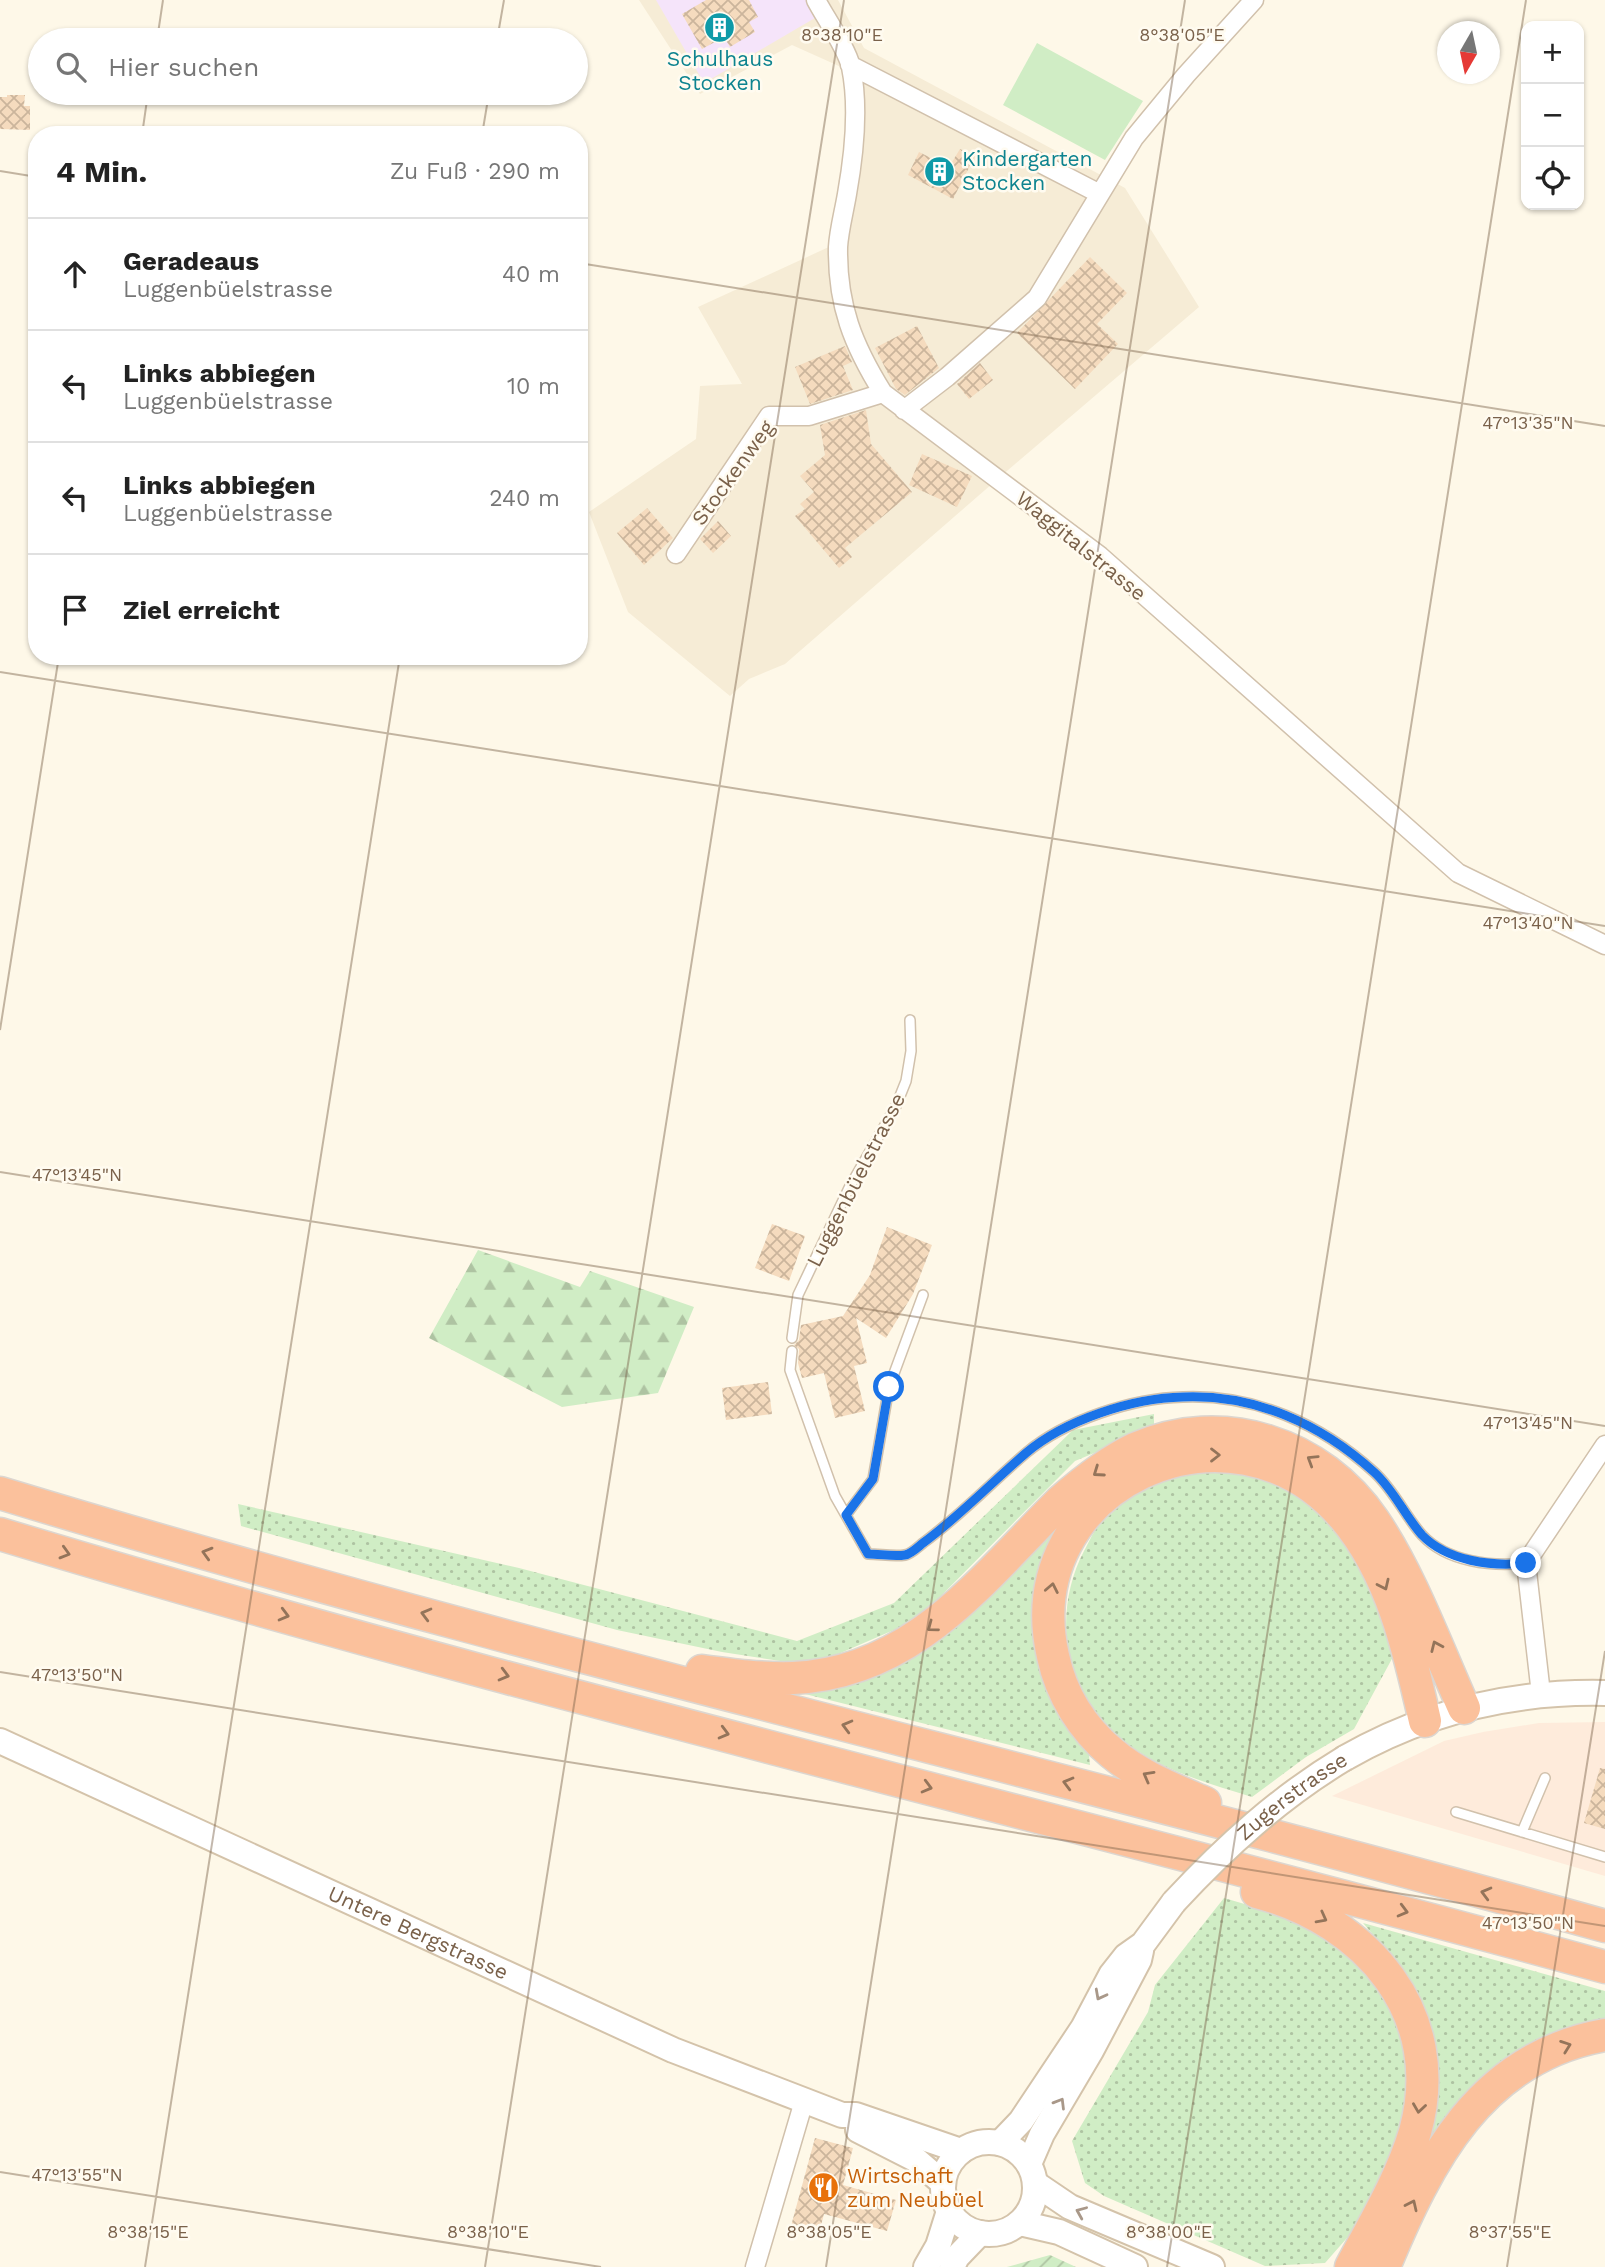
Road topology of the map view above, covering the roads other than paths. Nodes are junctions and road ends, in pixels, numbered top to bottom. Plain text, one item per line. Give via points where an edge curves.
1 (816, 0) edge
2 (1254, 0) edge
3 (850, 65) junction
4 (1100, 194) junction
5 (883, 393) junction
6 (904, 410) junction
7 (676, 554) dead end
8 (1605, 945) edge
9 (910, 1020) dead end
10 (923, 1295) dead end
11 (792, 1338) dead end
12 (792, 1351) dead end
13 (1605, 1446) edge
14 (0, 1493) edge
15 (846, 1515) junction
16 (0, 1534) edge
17 (1526, 1563) junction
18 (587, 1658) junction
19 (1605, 1693) edge
20 (1541, 1694) junction
21 (1464, 1708) junction
22 (1425, 1721) junction
23 (0, 1741) edge
24 (1545, 1778) dead end
25 (981, 1802) junction
26 (1456, 1812) dead end
27 (1522, 1832) junction
28 (1300, 1844) junction
29 (1605, 1857) edge
30 (1605, 1926) edge
31 (1143, 1944) junction
32 (1605, 1967) edge
33 (1605, 2035) edge
34 (804, 2101) junction
35 (842, 2115) junction
36 (1000, 2143) junction
37 (961, 2151) junction
38 (1032, 2174) junction
39 (943, 2183) junction
40 (949, 2211) junction
41 (1020, 2223) junction
42 (980, 2233) junction
43 (755, 2267) edge
44 (926, 2267) edge
45 (952, 2267) edge
46 (1135, 2267) edge
47 (1212, 2267) edge
48 (1351, 2267) edge
49 (1384, 2267) edge

1 - 3 street, Waggitalstrasse
2 - 4 street via 1134,138
3 - 4 street
3 - 5 street, Waggitalstrasse via 854,154 838,245 839,284 861,358
4 - 6 street via 1037,298
5 - 6 street, Waggitalstrasse
5 - 7 street, Stockenweg via 809,416 769,416
6 - 8 street, Waggitalstrasse via 1100,556 1458,873
9 - 11 lane, Luggenbüelstrasse via 906,1080 798,1295
10 - 15 lane via 889,1387 873,1479
12 - 15 lane via 790,1370
13 - 17 street
18 -> 14 highway
15 - 17 lane via 868,1554 907,1555 946,1527 1028,1451 1062,1431 1120,1406 1183,1396 1250,1402 1301,1420 1376,1473 1434,1546 1448,1554 1483,1561
16 -> 25 highway via 402,1648
17 - 20 street
21 -> 18 highway via 1396,1560 1351,1492 1297,1451 1232,1433 1162,1440 1116,1460 1062,1501 931,1628 865,1663 822,1675 785,1678
28 -> 18 highway
19 - 20 main road, Zugerstrasse
20 - 21 main road, Zugerstrasse
21 - 22 main road, Zugerstrasse
28 -> 22 highway via 1146,1776 1106,1747 1072,1707 1051,1650 1051,1592 1070,1539 1103,1498 1148,1469 1200,1455 1263,1462 1306,1483 1345,1519 1374,1564 1401,1626
22 - 31 main road, Zugerstrasse, bridge via 1386,1736 1310,1779 1241,1833 1174,1902
23 - 34 main road, Untere Bergstrasse via 673,2050
24 - 27 lane
25 -> 32 highway
25 -> 48 highway via 1048,1835 1294,1904 1353,1938 1384,1970 1415,2035 1420,2102 1402,2167
26 - 27 lane
27 - 29 lane
30 -> 28 highway
31 -> 36 main road, Zugerstrasse via 1111,1975 1083,2028 1021,2120
38 -> 31 main road, Zugerstrasse via 1042,2134 1091,2051
49 -> 33 highway via 1430,2166 1469,2111 1533,2061
34 - 35 main road, Untere Bergstrasse
34 - 43 street
35 - 37 main road, Untere Bergstrasse via 856,2115
35 - 39 main road, Untere Bergstrasse via 851,2126 915,2159
36 - 37 main road via 984,2142
36 - 38 main road via 1017,2151
37 - 39 main road via 949,2165
38 - 41 main road via 1032,2206
47 -> 38 main road via 1070,2207
39 - 40 main road
40 - 42 main road via 962,2225
40 - 44 main road
41 - 42 main road via 997,2234
41 - 46 main road via 1059,2232
42 - 45 main road

